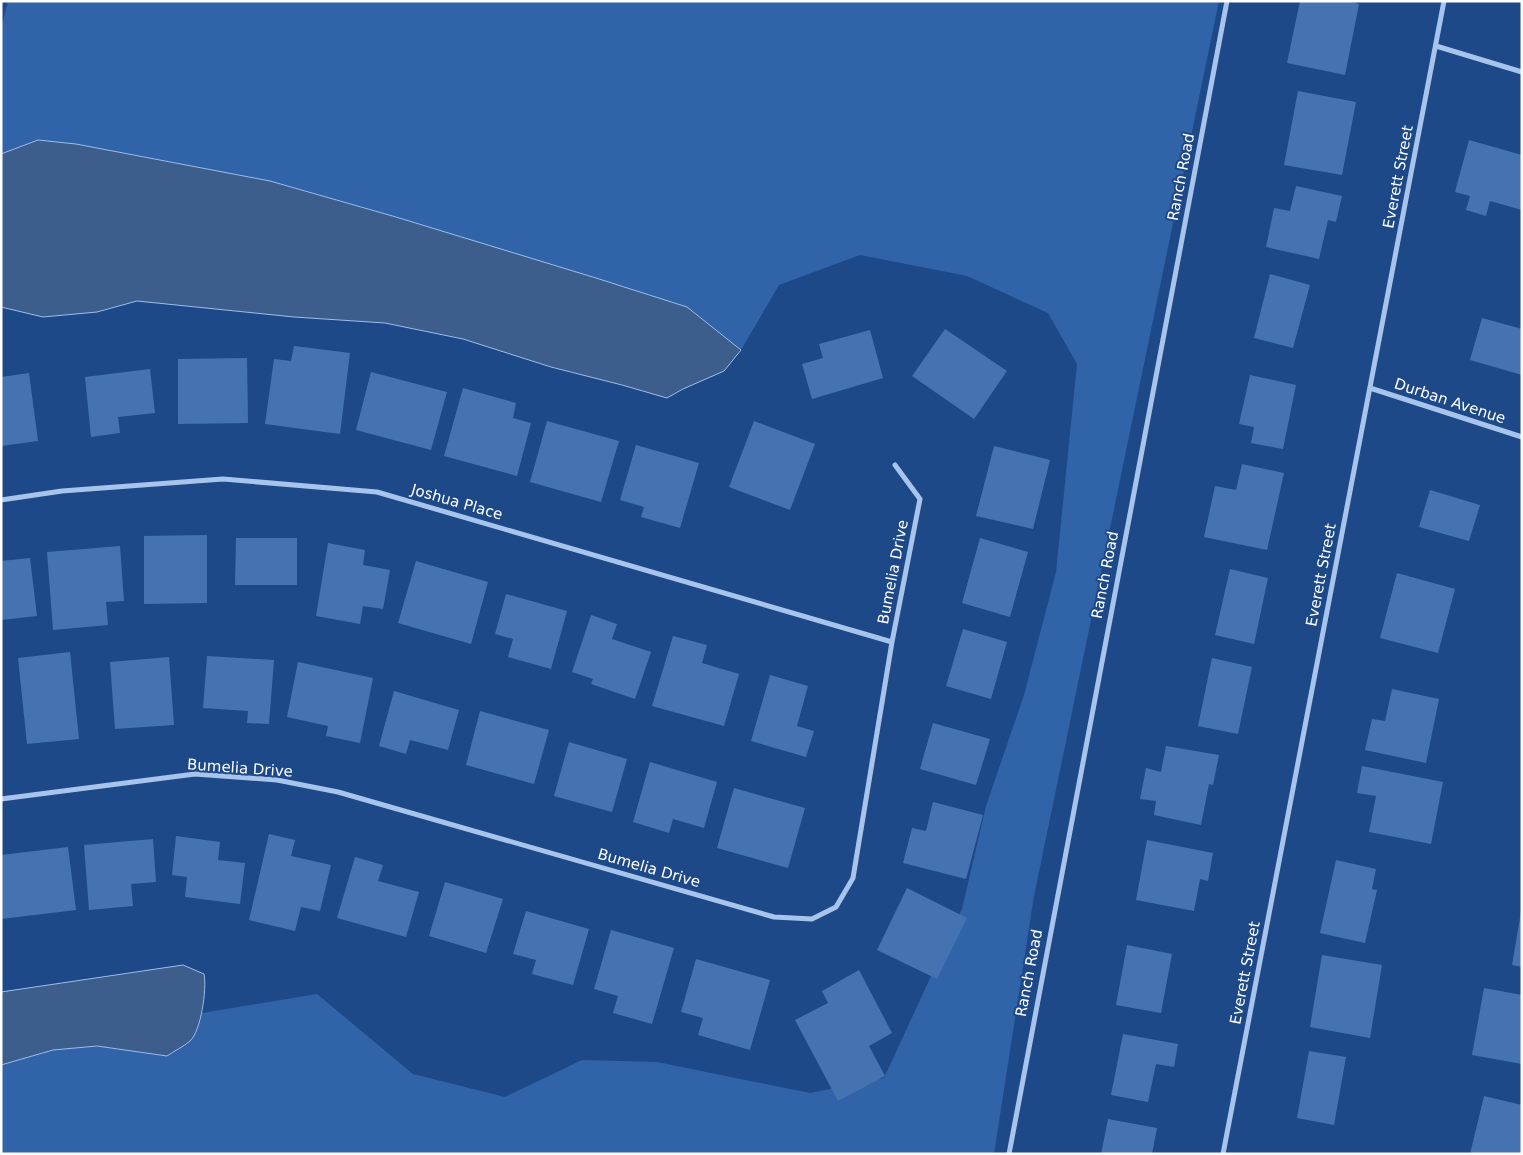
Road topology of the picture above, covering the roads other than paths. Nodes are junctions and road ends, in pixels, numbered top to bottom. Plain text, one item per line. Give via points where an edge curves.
1 (1227, 1) edge
2 (1444, 1) edge
3 (1436, 46) junction
4 (1522, 72) edge
5 (1370, 388) junction
6 (1522, 438) edge
7 (895, 465) dead end
8 (1, 500) edge
9 (892, 642) junction
10 (1, 799) edge
11 (1009, 1154) edge
12 (1223, 1154) edge

1 - 11 street, Ranch Road
2 - 3 street, Everett Street
3 - 4 street
3 - 5 street, Everett Street
5 - 6 street, Durban Avenue
5 - 12 street, Everett Street
7 - 9 street, Bumelia Drive via 920,499
8 - 9 street, Joshua Place via 62,491 223,479 377,492
9 - 10 street, Bumelia Drive via 853,878 836,907 812,919 774,917 347,795 277,780 195,774

